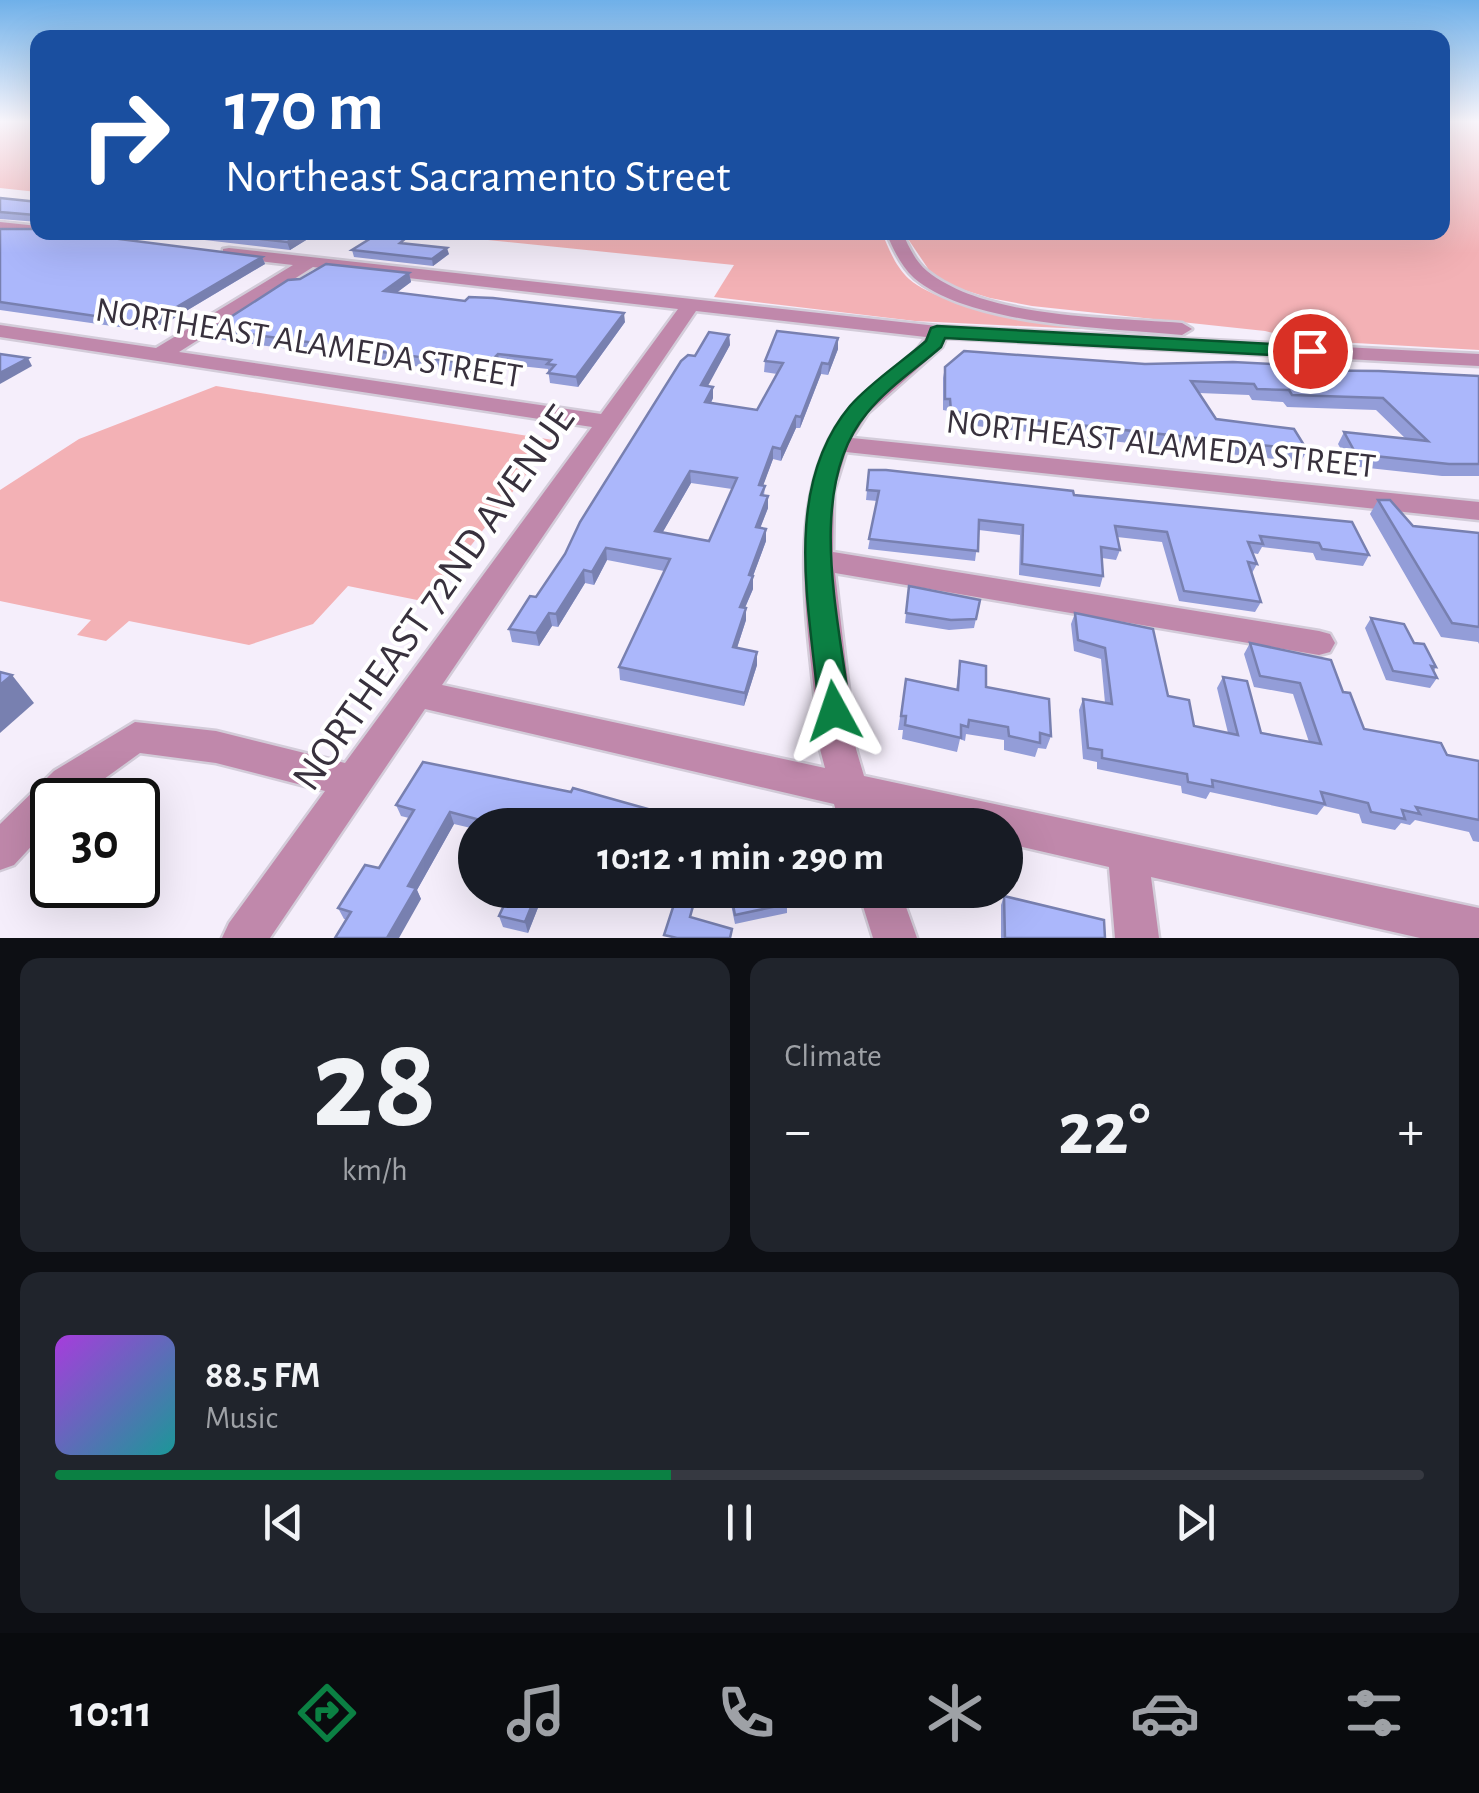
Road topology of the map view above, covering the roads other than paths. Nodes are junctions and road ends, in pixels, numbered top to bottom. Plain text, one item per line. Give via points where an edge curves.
1 (0, 227) edge
2 (30, 230) edge
3 (898, 240) edge
4 (213, 251) edge
5 (310, 262) junction
6 (691, 304) junction
7 (0, 331) edge
8 (937, 332) junction
9 (1272, 349) junction
10 (158, 355) junction
11 (1479, 360) edge
12 (607, 422) junction
13 (836, 444) junction
14 (1479, 511) edge
15 (820, 560) junction
16 (1318, 643) dead end
17 (417, 693) junction
18 (354, 782) junction
19 (854, 808) edge
20 (1023, 829) edge
21 (0, 851) edge
22 (1128, 852) junction
23 (885, 908) edge
24 (1479, 930) edge
25 (244, 938) edge
26 (895, 938) edge
27 (1137, 938) edge

1 - 2 street
3 - 9 street via 920,274 970,299 1246,336
4 - 5 street
5 - 6 street
5 - 10 street
6 - 8 street
6 - 12 street, NORTHEAST 72ND AVENUE
7 - 10 street, NORTHEAST ALAMEDA STREET
8 - 9 street
8 - 13 street via 935,343 858,409
9 - 11 street
10 - 12 street, NORTHEAST ALAMEDA STREET
12 - 17 street, NORTHEAST 72ND AVENUE
13 - 14 street, NORTHEAST ALAMEDA STREET
13 - 15 street via 821,491
15 - 16 street
15 - 19 street via 838,748
17 - 18 street, NORTHEAST 72ND AVENUE
17 - 19 street
18 - 21 street via 216,747 135,737 66,784
18 - 25 street, NORTHEAST 72ND AVENUE
20 - 22 street
22 - 24 street
22 - 27 street
23 - 26 street

